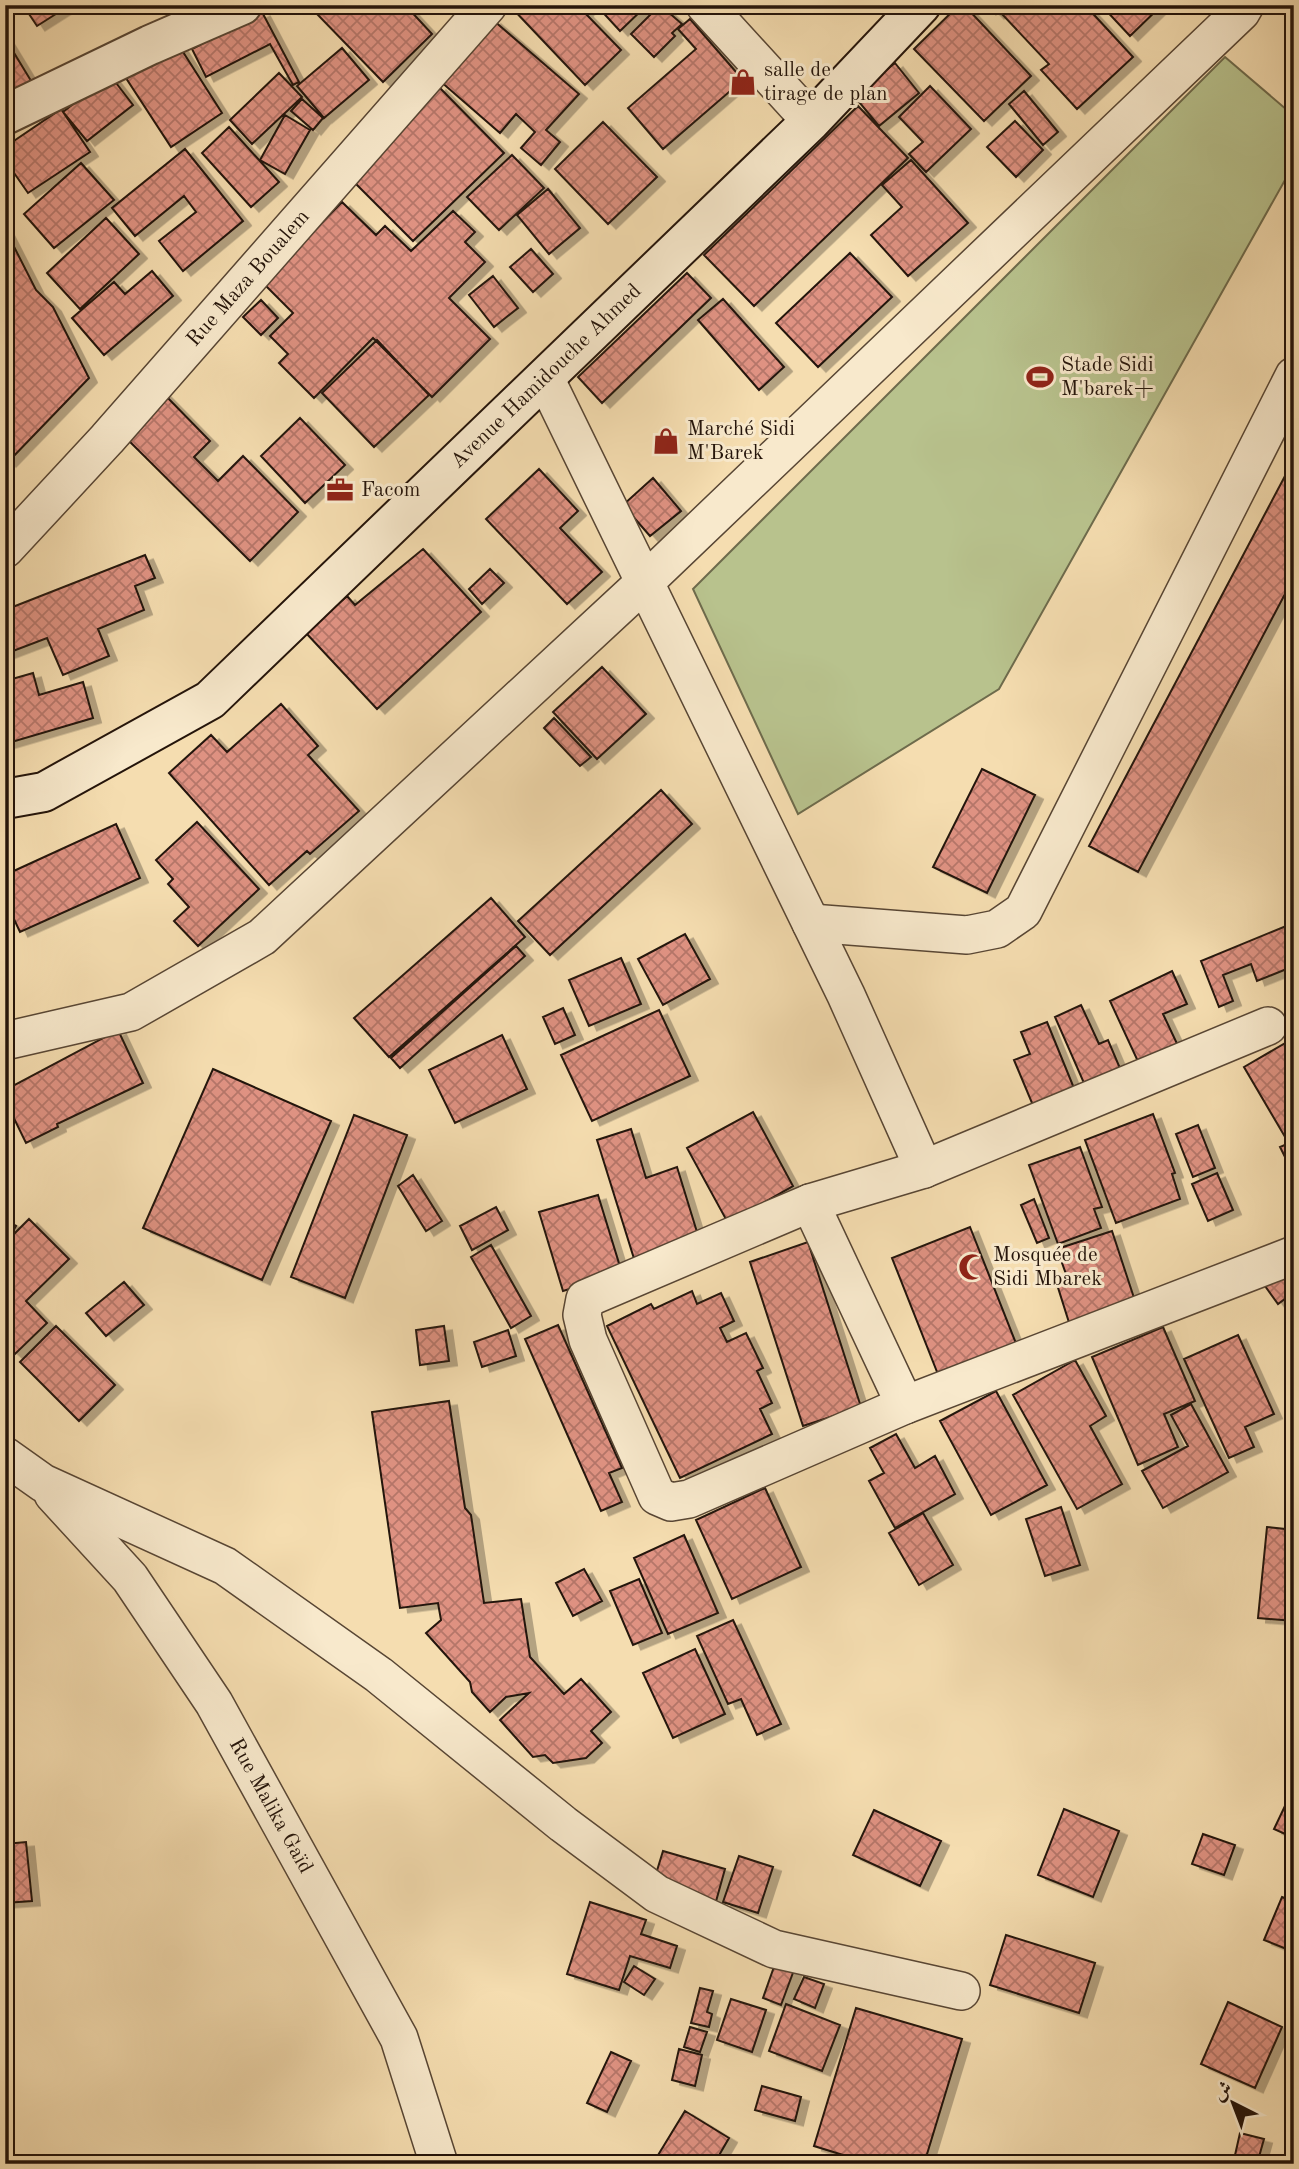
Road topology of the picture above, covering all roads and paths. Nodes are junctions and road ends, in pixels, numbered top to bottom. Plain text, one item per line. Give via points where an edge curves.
1 (242, 5) edge
2 (488, 5) edge
3 (705, 5) edge
4 (921, 5) edge
5 (1245, 5) edge
6 (5, 115) edge
7 (811, 121) junction
8 (1294, 376) edge
9 (545, 378) junction
10 (5, 549) edge
11 (646, 581) junction
12 (5, 799) edge
13 (811, 923) junction
14 (1268, 1026) dead end
15 (5, 1041) edge
16 (924, 1169) junction
17 (810, 1203) junction
18 (1294, 1255) edge
19 (905, 1405) junction
20 (5, 1456) edge
21 (43, 1483) junction
22 (961, 1991) dead end
23 (439, 2164) edge

1 - 6 main road
2 - 10 street, Rue Maza Boualem
3 - 7 street
4 - 7 main road, Avenue Hamidouche Ahmed
5 - 11 street
7 - 9 main road, Avenue Hamidouche Ahmed
8 - 13 street via 1023,911 997,929 967,935
9 - 11 street
9 - 12 main road, Avenue Hamidouche Ahmed via 209,700 44,792
11 - 13 street
11 - 15 street via 262,937 131,1012
13 - 16 street
14 - 16 street
16 - 17 street
17 - 19 street
17 - 19 street via 585,1299 582,1315 588,1340 657,1496 671,1502 689,1499
18 - 19 street
20 - 21 street
21 - 22 street via 225,1566 379,1675 657,1894 774,1949
21 - 23 street, Rue Malika Gaïd via 130,1578 214,1703 399,2038

